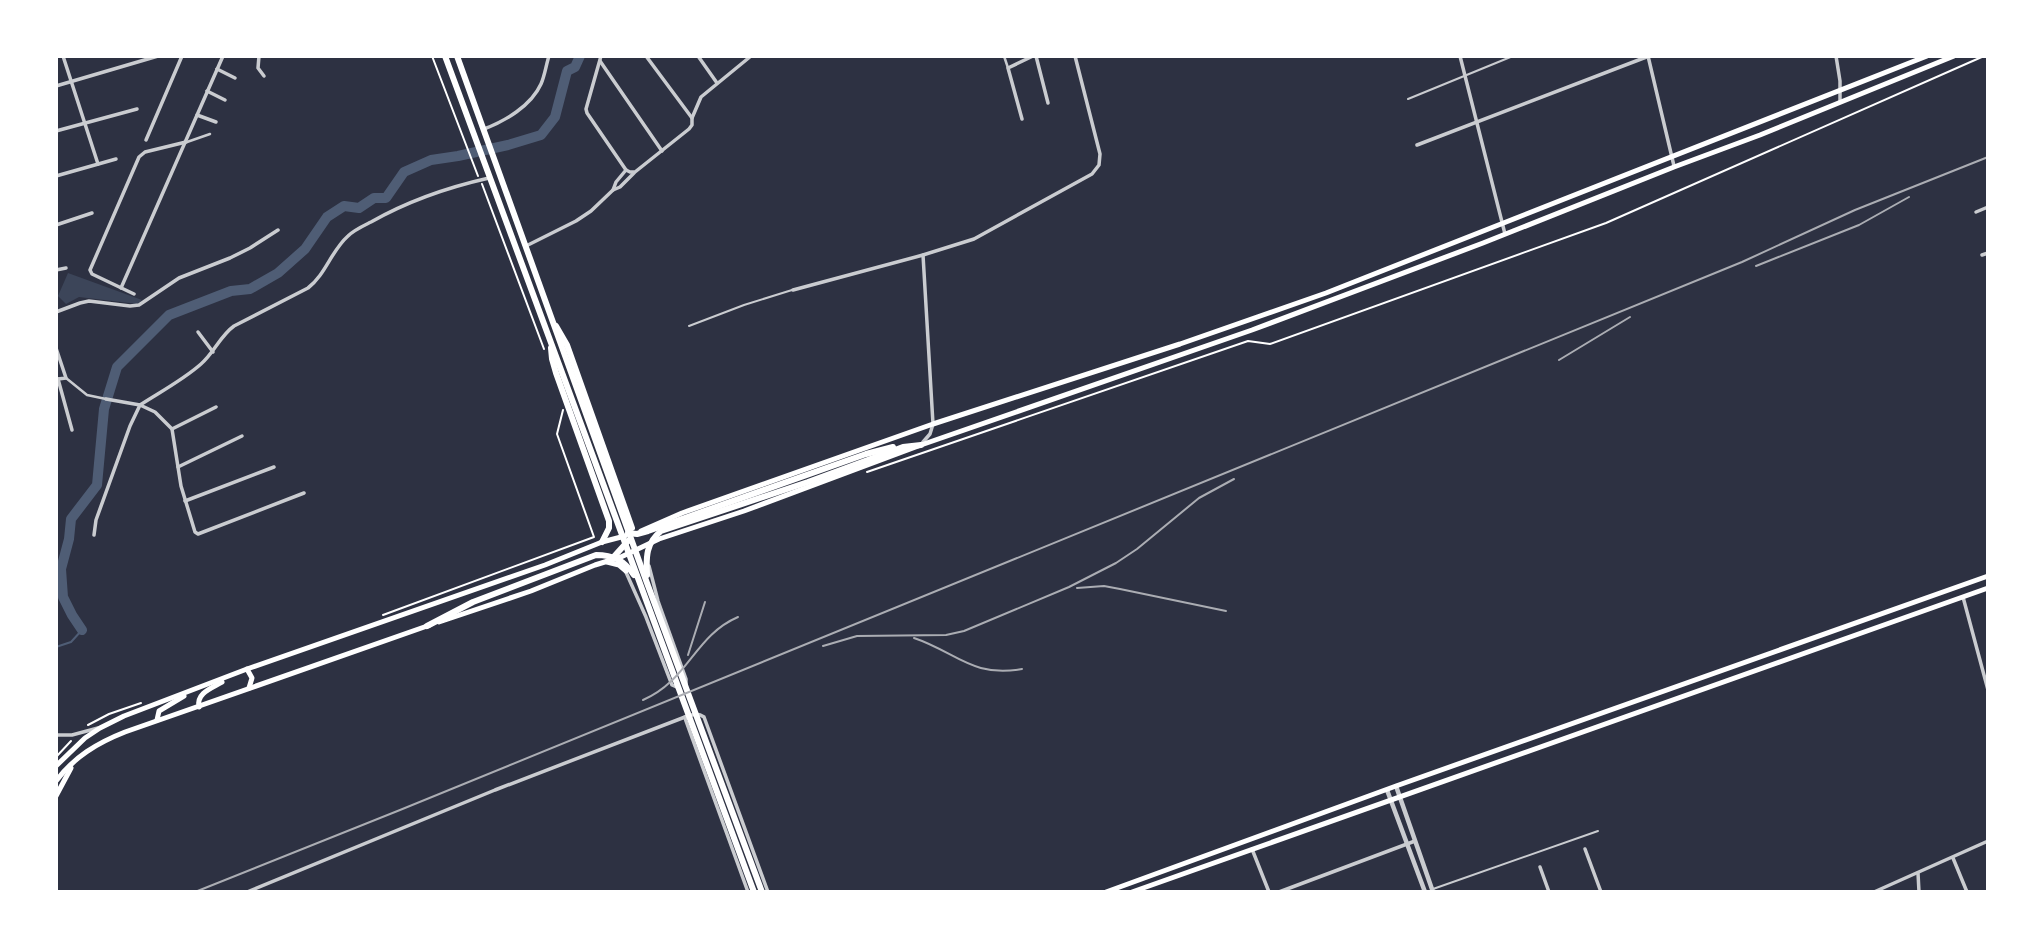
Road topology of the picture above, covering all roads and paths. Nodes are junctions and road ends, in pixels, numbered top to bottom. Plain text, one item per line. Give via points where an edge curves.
1 (63, 56) edge
2 (158, 56) edge
3 (182, 56) edge
4 (223, 56) edge
5 (259, 56) edge
6 (432, 56) edge
7 (445, 56) edge
8 (457, 56) edge
9 (549, 56) edge
10 (646, 56) edge
11 (698, 56) edge
12 (750, 56) edge
13 (1004, 56) edge
14 (1034, 56) edge
15 (1075, 56) edge
16 (1460, 56) edge
17 (1513, 56) edge
18 (1648, 56) edge
19 (1836, 56) edge
20 (1927, 56) edge
21 (1954, 56) edge
22 (1984, 56) edge
23 (601, 59) edge
24 (1007, 68) junction
25 (217, 69) junction
26 (264, 76) dead end
27 (1465, 77) junction
28 (235, 78) dead end
29 (71, 82) junction
30 (717, 83) junction
31 (56, 86) edge
32 (1841, 90) junction
33 (207, 91) junction
34 (1408, 99) dead end
35 (225, 100) dead end
36 (1048, 103) dead end
37 (1840, 103) junction
38 (137, 109) dead end
39 (197, 115) junction
40 (692, 118) junction
41 (1022, 119) dead end
42 (216, 122) dead end
43 (85, 124) junction
44 (1477, 124) junction
45 (484, 129) junction
46 (56, 131) edge
47 (211, 134) dead end
48 (146, 141) dead end
49 (186, 142) junction
50 (1417, 145) dead end
51 (663, 151) junction
52 (1672, 158) junction
53 (116, 159) dead end
54 (98, 164) junction
55 (1674, 167) junction
56 (626, 170) junction
57 (1640, 170) junction
58 (635, 172) junction
59 (56, 176) edge
60 (489, 178) junction
61 (1644, 179) junction
62 (480, 180) junction
63 (614, 190) junction
64 (1988, 207) edge
65 (1976, 212) dead end
66 (92, 213) dead end
67 (1502, 224) junction
68 (56, 225) edge
69 (278, 230) dead end
70 (1505, 234) junction
71 (527, 246) junction
72 (1988, 253) edge
73 (1982, 254) dead end
74 (923, 255) junction
75 (66, 268) dead end
76 (56, 270) edge
77 (121, 288) junction
78 (793, 290) joint
79 (134, 295) dead end
80 (56, 312) edge
81 (553, 322) junction
82 (689, 326) dead end
83 (198, 332) dead end
84 (552, 343) junction
85 (1180, 344) junction
86 (56, 348) edge
87 (213, 352) junction
88 (1183, 354) junction
89 (547, 356) dead end
90 (66, 378) junction
91 (569, 378) junction
92 (57, 379) edge
93 (106, 399) joint
94 (565, 402) dead end
95 (140, 405) junction
96 (216, 407) dead end
97 (933, 424) junction
98 (172, 429) junction
99 (72, 430) dead end
100 (242, 436) dead end
101 (921, 445) junction
102 (903, 447) junction
103 (178, 467) junction
104 (274, 467) dead end
105 (859, 475) dead end
106 (304, 493) dead end
107 (185, 501) junction
108 (626, 510) junction
109 (609, 521) junction
110 (633, 534) junction
111 (94, 535) dead end
112 (659, 540) junction
113 (602, 542) junction
114 (588, 548) junction
115 (621, 557) junction
116 (607, 561) junction
117 (648, 561) junction
118 (595, 565) junction
119 (626, 571) junction
120 (1988, 576) edge
121 (644, 584) junction
122 (1988, 588) edge
123 (1963, 596) junction
124 (378, 617) dead end
125 (1862, 621) junction
126 (427, 626) junction
127 (1864, 631) junction
128 (1765, 656) junction
129 (1768, 665) junction
130 (247, 669) junction
131 (237, 673) junction
132 (1682, 685) junction
133 (249, 688) junction
134 (1988, 690) edge
135 (189, 692) junction
136 (1685, 695) junction
137 (141, 703) dead end
138 (199, 707) junction
139 (685, 717) junction
140 (157, 720) junction
141 (89, 724) dead end
142 (100, 727) junction
143 (80, 733) junction
144 (56, 735) edge
145 (56, 758) edge
146 (78, 758) junction
147 (56, 766) edge
148 (56, 781) edge
149 (1396, 786) junction
150 (1387, 790) junction
151 (56, 796) edge
152 (1400, 796) junction
153 (1390, 799) junction
154 (1598, 831) dead end
155 (1415, 841) junction
156 (1988, 841) edge
157 (1407, 844) junction
158 (1252, 849) junction
159 (1584, 849) dead end
160 (1952, 858) junction
161 (1540, 867) dead end
162 (1918, 873) junction
163 (1150, 876) junction
164 (1153, 884) junction
165 (755, 890) edge
166 (1433, 890) edge
167 (247, 892) edge
168 (768, 892) edge
169 (1106, 892) edge
170 (1132, 892) edge
171 (1269, 892) edge
172 (1279, 892) edge
173 (1425, 892) edge
174 (1549, 892) edge
175 (1601, 892) edge
176 (1875, 892) edge
177 (1919, 892) edge
178 (1967, 892) edge

1 - 29 street
2 - 29 street
3 - 48 street
4 - 25 street
5 - 26 street via 258,68
6 - 62 path
7 - 60 highway
8 - 45 highway
9 - 45 street via 536,94 510,117
10 - 40 street
11 - 30 street
12 - 30 street
13 - 24 street
14 - 24 street
14 - 36 street
15 - 74 street via 1099,165 1092,174 974,239
16 - 27 street
17 - 27 lane
18 - 44 street
18 - 52 street
19 - 32 street
20 - 32 main road
21 - 37 main road
22 - 105 path via 1606,223 1269,344 1248,341
23 - 51 street
23 - 56 street via 586,109
24 - 41 street
25 - 28 street
25 - 33 street
27 - 34 lane
27 - 44 street
29 - 31 street
29 - 43 street
30 - 40 street via 701,97
32 - 37 street
32 - 52 main road
33 - 35 street
33 - 39 street
37 - 55 main road
38 - 43 street
39 - 42 street
39 - 49 street
40 - 51 street via 692,125
43 - 46 street
43 - 54 street
44 - 50 street
44 - 67 street
45 - 71 highway
47 - 49 street
49 - 77 street
49 - 77 street via 140,155 90,270
51 - 58 street
52 - 55 street
52 - 57 main road
53 - 54 street
54 - 59 street
55 - 61 main road
56 - 58 street
56 - 63 street
57 - 61 main road
57 - 67 main road
58 - 63 street
60 - 62 street
60 - 84 highway
61 - 70 main road
62 - 87 street via 393,210 350,234 315,282 234,326
62 - 89 path
63 - 71 street via 576,221
64 - 65 street
66 - 68 street
67 - 70 street
67 - 85 main road
69 - 80 street via 230,258 179,278 139,305 89,301
70 - 88 main road
71 - 81 highway
72 - 73 street
74 - 78 street
74 - 97 street
75 - 76 street
77 - 79 street
78 - 82 lane
81 - 91 highway
81 - 108 highway via 568,345
83 - 87 street
84 - 91 highway
84 - 109 highway via 554,366
85 - 88 main road
85 - 97 main road
86 - 90 street
87 - 95 street
88 - 101 main road
90 - 92 street
90 - 93 street via 87,394
91 - 121 highway
92 - 99 street
93 - 95 street
94 - 124 path via 557,434 594,537
95 - 98 street
95 - 111 street
96 - 98 street
97 - 101 street
97 - 110 main road
98 - 103 street
100 - 103 street
101 - 102 highway
101 - 112 main road
102 - 110 highway via 866,454
102 - 121 highway via 661,531 648,549
103 - 107 street
104 - 107 street
106 - 107 street via 198,534
108 - 109 highway via 622,518
108 - 110 highway
109 - 110 highway
109 - 113 highway
110 - 113 main road
110 - 115 main road
110 - 116 highway
112 - 115 main road
112 - 117 street
113 - 114 main road
114 - 118 main road
114 - 130 main road
115 - 116 main road
115 - 119 street
116 - 118 main road
116 - 119 main road
117 - 119 street via 636,559
117 - 119 street via 687,679 681,688 672,685
118 - 126 main road
120 - 125 main road
121 - 126 highway via 624,563 596,555 453,611
121 - 165 highway
122 - 123 main road
123 - 127 main road
123 - 134 street
125 - 127 main road
125 - 128 main road
126 - 133 main road
127 - 129 main road
128 - 129 main road
128 - 132 main road
129 - 136 main road
130 - 131 main road
130 - 133 main road via 252,678
131 - 135 main road
131 - 138 main road via 201,696
132 - 136 main road
132 - 149 main road
133 - 138 main road
135 - 140 main road via 159,712
135 - 142 main road
136 - 152 main road
137 - 141 path
138 - 140 main road
139 - 165 street
139 - 167 street
139 - 168 street via 697,713 704,717
140 - 146 main road via 104,740
142 - 143 street
142 - 147 main road
143 - 144 street
143 - 145 path
146 - 148 main road
146 - 151 main road
149 - 150 main road
149 - 152 street
150 - 153 street
150 - 163 main road
152 - 153 main road
152 - 155 street
153 - 157 street
153 - 158 main road
154 - 166 lane
155 - 157 street
155 - 166 street
156 - 160 street
157 - 172 street
157 - 173 street
158 - 164 main road
158 - 171 street
159 - 175 street
160 - 162 street
160 - 178 street
161 - 174 street
162 - 176 street
162 - 177 street
163 - 164 main road
163 - 169 main road
164 - 170 main road
166 - 173 street

